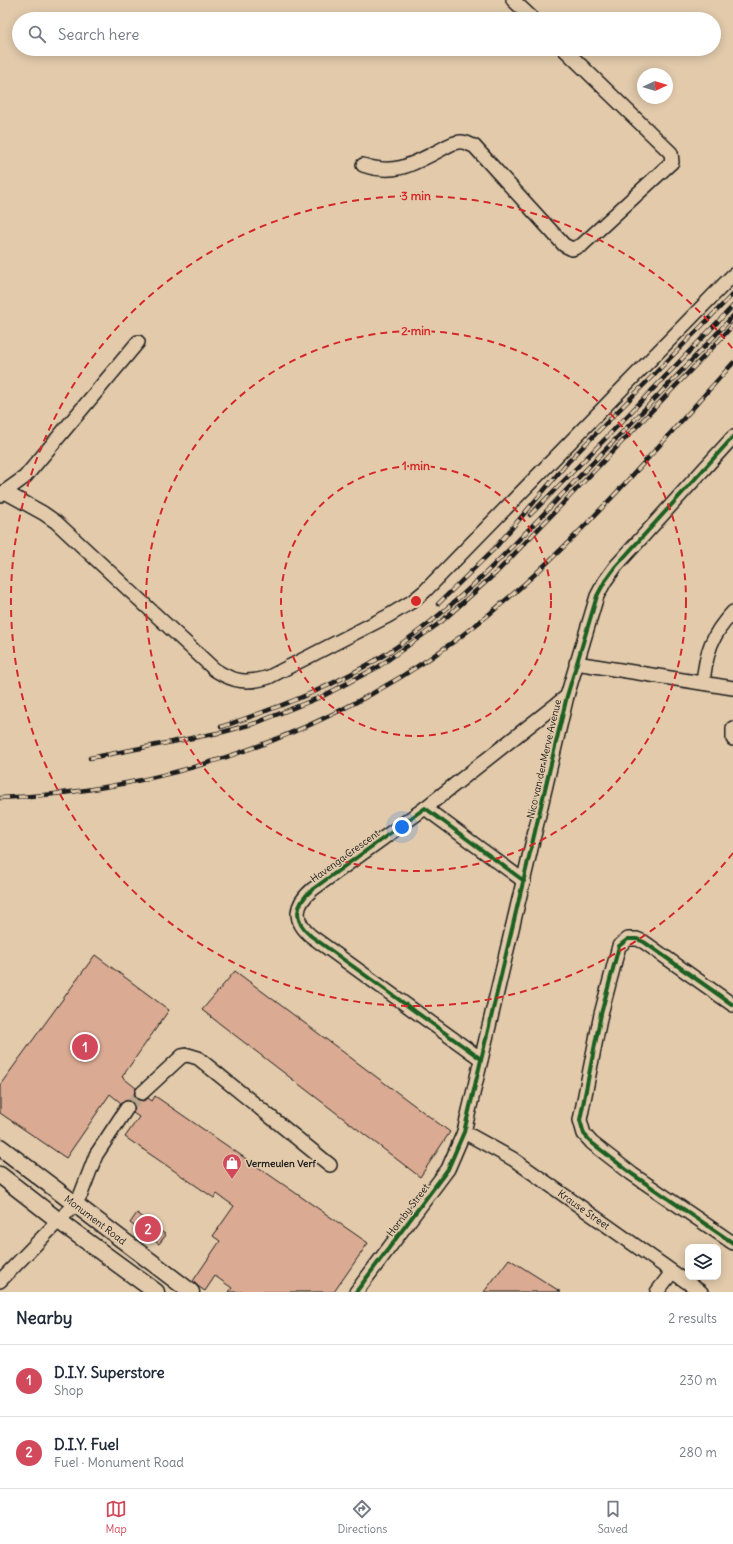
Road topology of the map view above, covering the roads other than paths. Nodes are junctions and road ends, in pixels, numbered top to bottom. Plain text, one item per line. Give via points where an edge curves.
1 (513, 0) edge
2 (526, 12) edge
3 (571, 56) edge
4 (363, 165) dead end
5 (733, 275) edge
6 (138, 342) dead end
7 (733, 437) edge
8 (3, 494) edge
9 (733, 612) edge
10 (576, 663) junction
11 (703, 683) junction
12 (733, 688) edge
13 (567, 696) junction
14 (733, 728) edge
15 (733, 739) edge
16 (425, 808) junction
17 (524, 881) junction
18 (733, 1005) edge
19 (481, 1059) junction
20 (142, 1093) tunnel mouth
21 (128, 1108) tunnel mouth
22 (464, 1132) junction
23 (0, 1147) edge
24 (330, 1165) dead end
25 (0, 1175) edge
26 (75, 1204) junction
27 (58, 1221) junction
28 (733, 1243) edge
29 (672, 1272) junction
30 (0, 1281) edge
31 (156, 1292) edge
32 (191, 1292) edge
33 (356, 1292) edge
34 (657, 1292) edge
35 (701, 1292) edge

1 - 2 street
3 - 4 street via 671,153 672,157 672,162 582,245 572,249 564,245 474,146 461,141 397,169 375,169
5 - 8 street via 425,591 388,616 258,681 234,680 214,670 56,522 44,513
6 - 8 street via 25,476
7 - 10 street, Nico van der Merve Avenue via 605,581 592,608
9 - 11 street via 710,644
10 - 11 street
10 - 13 street, Nico van der Merve Avenue
11 - 12 street
13 - 16 street, Havenga Crescent
13 - 17 street, Nico van der Merve Avenue
14 - 15 street
16 - 17 street
16 - 19 street, Havenga Crescent via 313,888 299,905 298,920 305,932 316,941
17 - 19 street, Nico van der Merve Avenue
18 - 28 street via 644,942 632,938 624,941 619,946 608,987 580,1120 584,1134 592,1143 632,1174
19 - 22 street, Nico van der Merve Avenue
20 - 24 street via 182,1056 192,1055
21 - 26 street via 96,1155
22 - 29 street, Krause Street via 513,1159
22 - 33 street, Hornby Street via 448,1169
23 - 26 main road, Monument Road
25 - 27 main road
26 - 27 street
26 - 32 main road, Monument Road
27 - 30 street
27 - 31 main road
29 - 34 street
29 - 35 street, Krause Street

